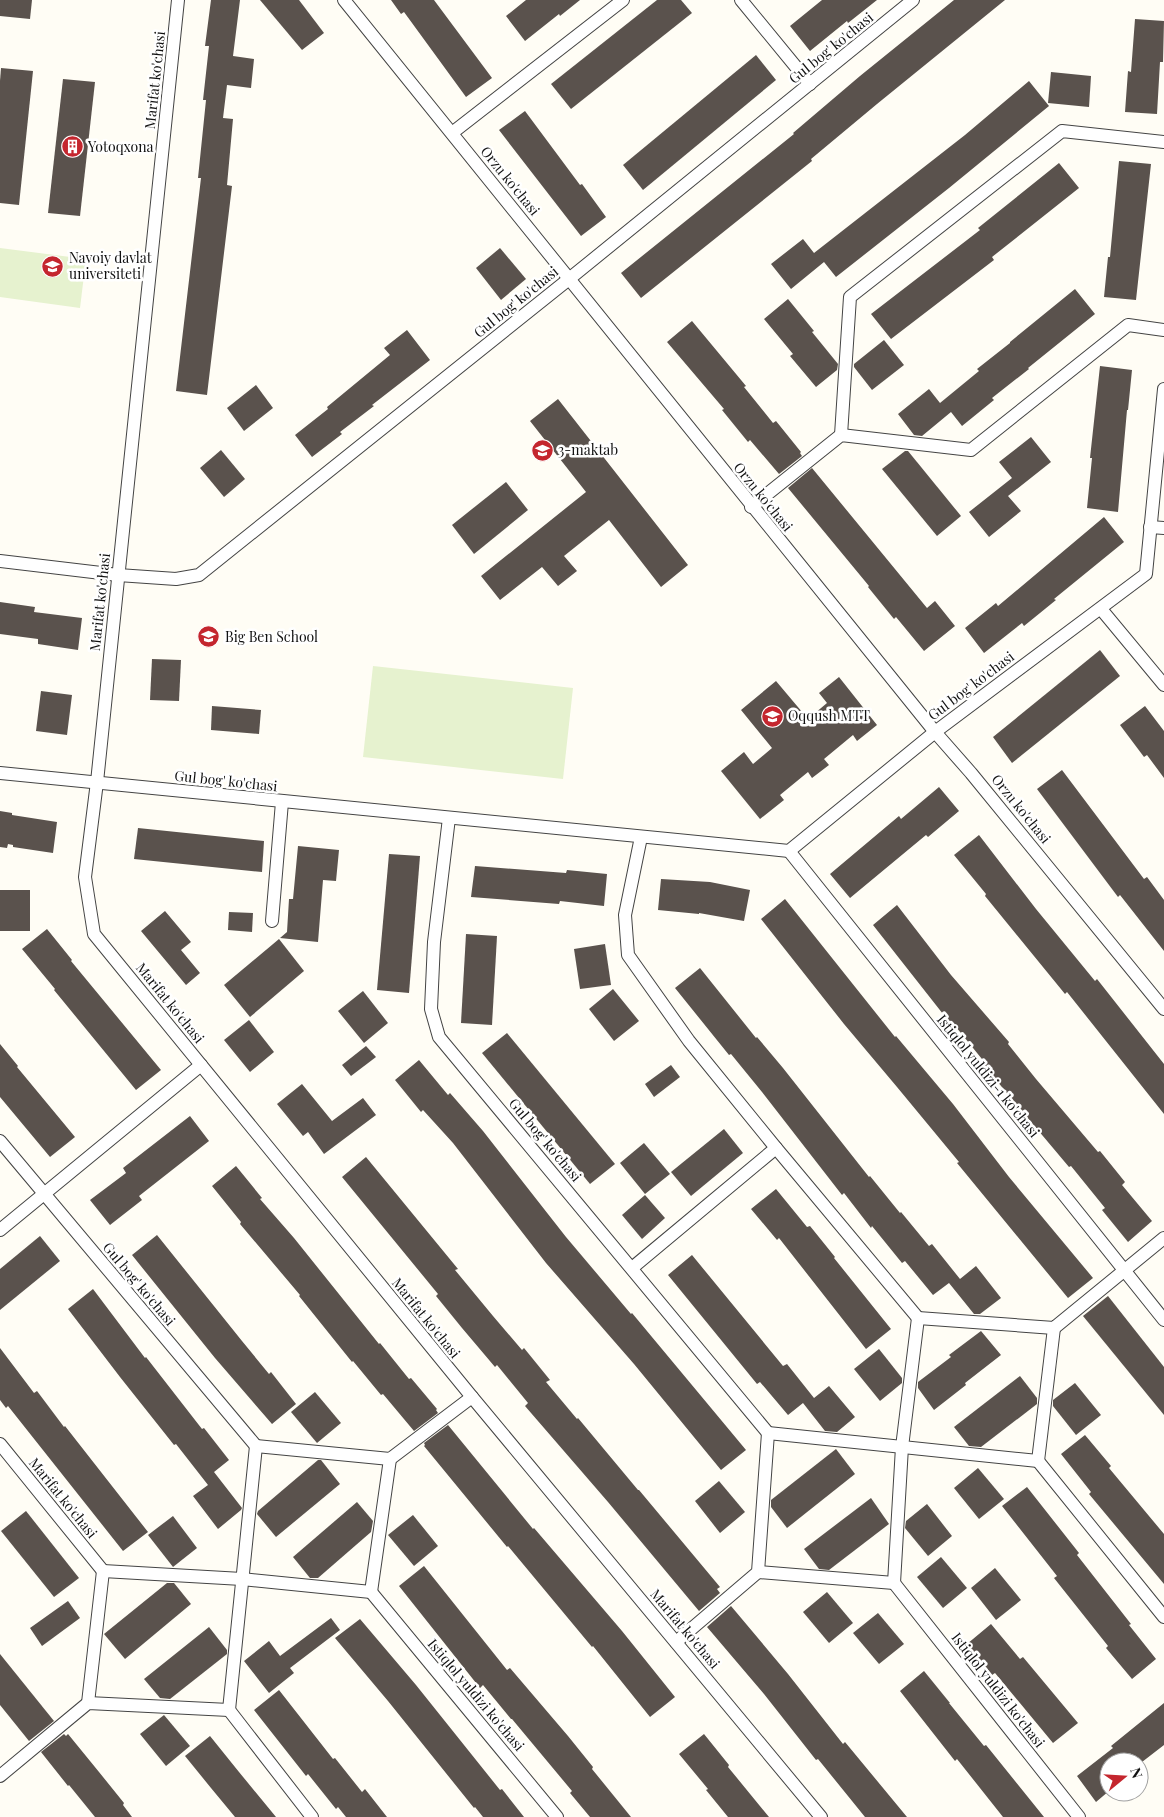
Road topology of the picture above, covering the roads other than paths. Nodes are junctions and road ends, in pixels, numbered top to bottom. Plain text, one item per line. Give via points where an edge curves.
1 (178, 0) edge
2 (344, 0) edge
3 (623, 0) edge
4 (741, 0) edge
5 (913, 0) edge
6 (810, 84) junction
7 (452, 133) junction
8 (1164, 142) edge
9 (569, 279) junction
10 (1164, 330) edge
11 (1164, 389) edge
12 (841, 435) junction
13 (751, 507) junction
14 (1150, 527) junction
15 (1164, 528) edge
16 (0, 561) edge
17 (118, 575) junction
18 (1101, 609) junction
19 (1164, 685) edge
20 (935, 732) junction
21 (0, 774) edge
22 (97, 782) junction
23 (282, 802) junction
24 (449, 818) junction
25 (641, 837) junction
26 (788, 851) junction
27 (272, 921) dead end
28 (1164, 1009) edge
29 (201, 1065) junction
30 (0, 1141) edge
31 (776, 1148) junction
32 (44, 1194) junction
33 (0, 1230) edge
34 (1164, 1238) edge
35 (632, 1268) junction
36 (1124, 1270) junction
37 (918, 1318) junction
38 (1164, 1320) edge
39 (1054, 1328) junction
40 (472, 1397) junction
41 (768, 1433) junction
42 (0, 1444) edge
43 (256, 1446) junction
44 (902, 1447) junction
45 (390, 1459) junction
46 (1038, 1462) junction
47 (103, 1571) junction
48 (758, 1572) junction
49 (242, 1579) junction
50 (894, 1582) junction
51 (371, 1592) junction
52 (1164, 1617) edge
53 (676, 1642) junction
54 (88, 1703) junction
55 (229, 1710) junction
56 (0, 1776) edge
57 (312, 1817) edge
58 (557, 1817) edge
59 (821, 1817) edge
60 (1079, 1817) edge

1 - 17 street, Marifat ko'chasi
2 - 7 street, Orzu ko'chasi
3 - 7 street
4 - 6 street
5 - 6 street, Gul bog' ko'chasi
6 - 9 street, Gul bog' ko'chasi
7 - 9 street, Orzu ko'chasi
8 - 12 street via 1062,131 850,297
9 - 13 street, Orzu ko'chasi
9 - 17 street, Gul bog' ko'chasi via 199,575 176,579
10 - 12 street via 1128,326 971,450
11 - 14 street, Gul bog' ko'chasi
12 - 13 street
13 - 20 street, Orzu ko'chasi
14 - 15 street
14 - 18 street, Gul bog' ko'chasi via 1146,574
16 - 17 street, Gul bog' ko'chasi
17 - 22 street, Marifat ko'chasi
18 - 19 street
18 - 20 street, Gul bog' ko'chasi
20 - 26 street, Gul bog' ko'chasi
20 - 28 street, Orzu ko'chasi
21 - 22 street, Gul bog' ko'chasi
22 - 23 street, Gul bog' ko'chasi
22 - 29 street, Marifat ko'chasi via 85,878 94,934
23 - 24 street, Gul bog' ko'chasi
23 - 27 street
24 - 25 street, Gul bog' ko'chasi
24 - 35 street, Gul bog' ko'chasi via 434,942 431,1009 440,1037
25 - 26 street, Gul bog' ko'chasi
25 - 31 street via 625,915 628,955 689,1041
26 - 36 street, Istiqlol yuldizi-1 ko'chasi
29 - 32 street
29 - 40 street, Marifat ko'chasi
30 - 32 street, Gul bog' ko'chasi
31 - 35 street
31 - 37 street
32 - 33 street
32 - 43 street, Gul bog' ko'chasi
34 - 36 street
35 - 41 street, Gul bog' ko'chasi
36 - 38 street, Istiqlol yuldizi-1 ko'chasi
36 - 39 street
37 - 39 street
37 - 44 street
39 - 46 street
40 - 45 street
40 - 53 street, Marifat ko'chasi
41 - 44 street
41 - 48 street
42 - 47 street, Marifat ko'chasi
43 - 45 street
43 - 49 street
44 - 46 street
44 - 50 street
45 - 51 street
46 - 52 street
47 - 49 street
47 - 54 street
48 - 50 street
48 - 53 street
49 - 51 street
49 - 55 street
50 - 60 street, Istiqlol yuldizi ko'chasi
51 - 58 street, Istiqlol yuldizi ko'chasi
53 - 59 street, Marifat ko'chasi
54 - 55 street
54 - 56 street
55 - 57 street

